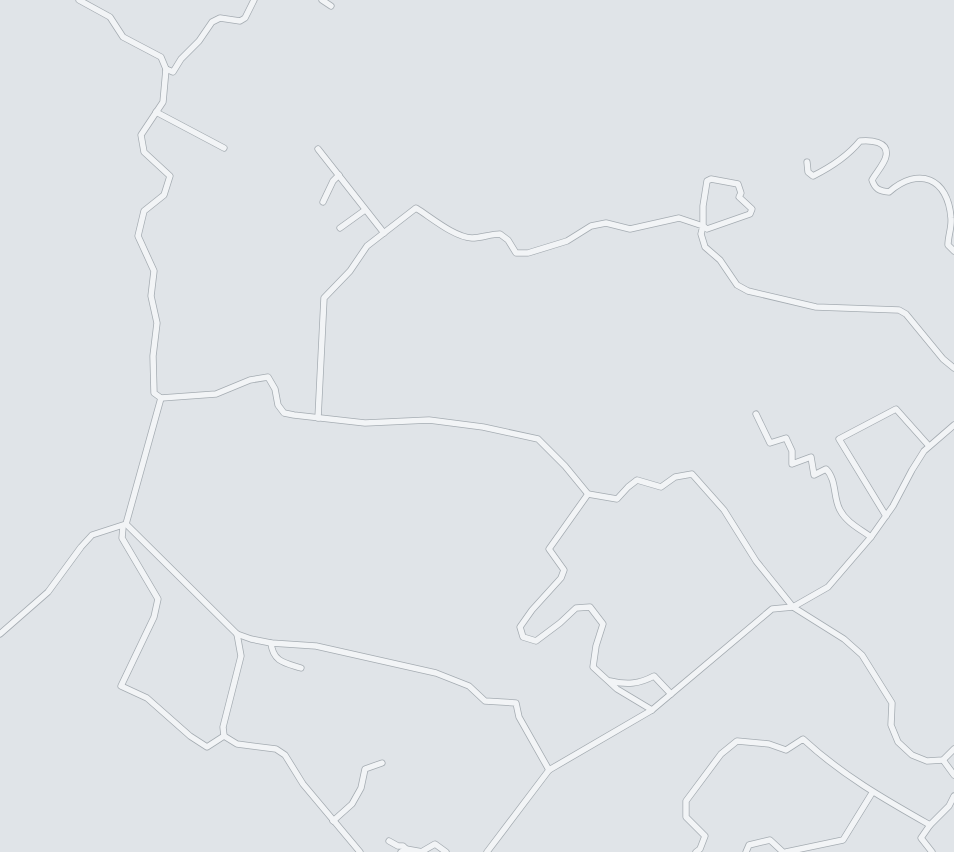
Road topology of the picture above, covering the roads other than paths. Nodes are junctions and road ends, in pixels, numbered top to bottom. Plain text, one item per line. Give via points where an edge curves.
1 (79, 0) edge
2 (254, 0) edge
3 (322, 0) edge
4 (331, 6) dead end
5 (166, 69) junction
6 (156, 112) junction
7 (224, 148) dead end
8 (318, 149) dead end
9 (807, 162) dead end
10 (339, 175) junction
11 (323, 202) dead end
12 (366, 210) junction
13 (703, 226) junction
14 (340, 228) dead end
15 (384, 233) junction
16 (954, 251) edge
17 (954, 368) edge
18 (161, 398) junction
19 (756, 414) dead end
20 (318, 418) junction
21 (954, 425) edge
22 (929, 446) junction
23 (588, 494) junction
24 (886, 516) junction
25 (124, 525) junction
26 (871, 536) junction
27 (794, 607) junction
28 (0, 634) edge
29 (237, 634) junction
30 (271, 643) junction
31 (301, 668) dead end
32 (608, 681) junction
33 (671, 694) junction
34 (652, 710) junction
35 (224, 736) junction
36 (954, 749) edge
37 (943, 760) junction
38 (382, 763) dead end
39 (549, 770) junction
40 (954, 775) edge
41 (872, 793) junction
42 (954, 796) edge
43 (333, 821) junction
44 (930, 825) junction
45 (390, 841) dead end
46 (403, 851) edge
47 (413, 851) edge
48 (930, 851) edge
49 (360, 852) edge
50 (423, 852) edge
51 (446, 852) edge
52 (488, 852) edge
53 (696, 852) edge
54 (746, 852) edge
55 (784, 852) edge

1 - 5 street via 110,17 123,37 160,57
2 - 5 street via 245,18 240,21 220,18 212,22 173,72
3 - 4 street
5 - 6 street via 163,102
6 - 7 street
6 - 18 street via 141,135 144,152 170,176 164,195 144,211 138,236 154,271 151,296 157,323 153,356 154,393
8 - 10 street
9 - 16 street via 808,172 813,176 828,169 860,141 880,143 886,149 886,157 872,180 874,186 889,192 910,179 927,177 940,187 952,219 948,245
10 - 11 street
10 - 12 street
12 - 14 street
12 - 15 street
13 - 13 street via 707,181 711,178 738,184 739,197 752,209 750,214 707,229
13 - 15 street via 679,218 630,230 606,223 591,226 567,241 528,254 516,253 500,234 474,238 460,236 416,208
13 - 17 street via 701,234 706,247 720,260 737,285 748,291 816,307 899,310
15 - 20 street via 367,246 350,271 324,298
18 - 20 street via 216,394 250,380 268,377 284,413
18 - 25 street
19 - 26 street via 770,443 786,438 792,451 792,464 811,457 814,475 826,469 840,510
20 - 23 street via 365,424 429,420 538,439
21 - 22 street
22 - 24 street
22 - 24 street via 896,409 839,439
23 - 27 street via 617,499 637,480 661,487 675,477 692,474 724,510 756,561
23 - 32 street via 549,549 564,570 561,578 520,627 523,637 536,641 576,608 590,607 603,624 593,667
24 - 26 street
25 - 28 street via 92,536 48,592
25 - 29 street
25 - 35 street via 122,538 158,599 154,617 122,686 147,698 207,747
26 - 27 street via 828,587
27 - 33 street via 772,608
27 - 37 street via 844,639 862,655 892,703 891,725 898,742 912,755 927,761
29 - 30 street
29 - 35 street via 241,656 223,727
30 - 31 street via 272,651 281,662
30 - 39 street via 316,646 436,673 469,686 485,701 516,703 519,717
32 - 33 street via 625,685 654,676
32 - 34 street
33 - 34 street
34 - 39 street
35 - 43 street via 237,744 276,749 285,755
36 - 37 street
37 - 40 street
38 - 43 street via 365,769 352,804
39 - 52 street
41 - 44 street
41 - 53 street via 823,758 803,739 786,750 769,744 737,741 721,754 686,801 686,817 705,836
41 - 55 street via 843,840
42 - 44 street via 949,806
43 - 49 street
44 - 48 street via 921,838
45 - 46 street via 403,846
46 - 47 street
47 - 50 street
50 - 51 street via 434,844
54 - 55 street via 749,845 770,840

